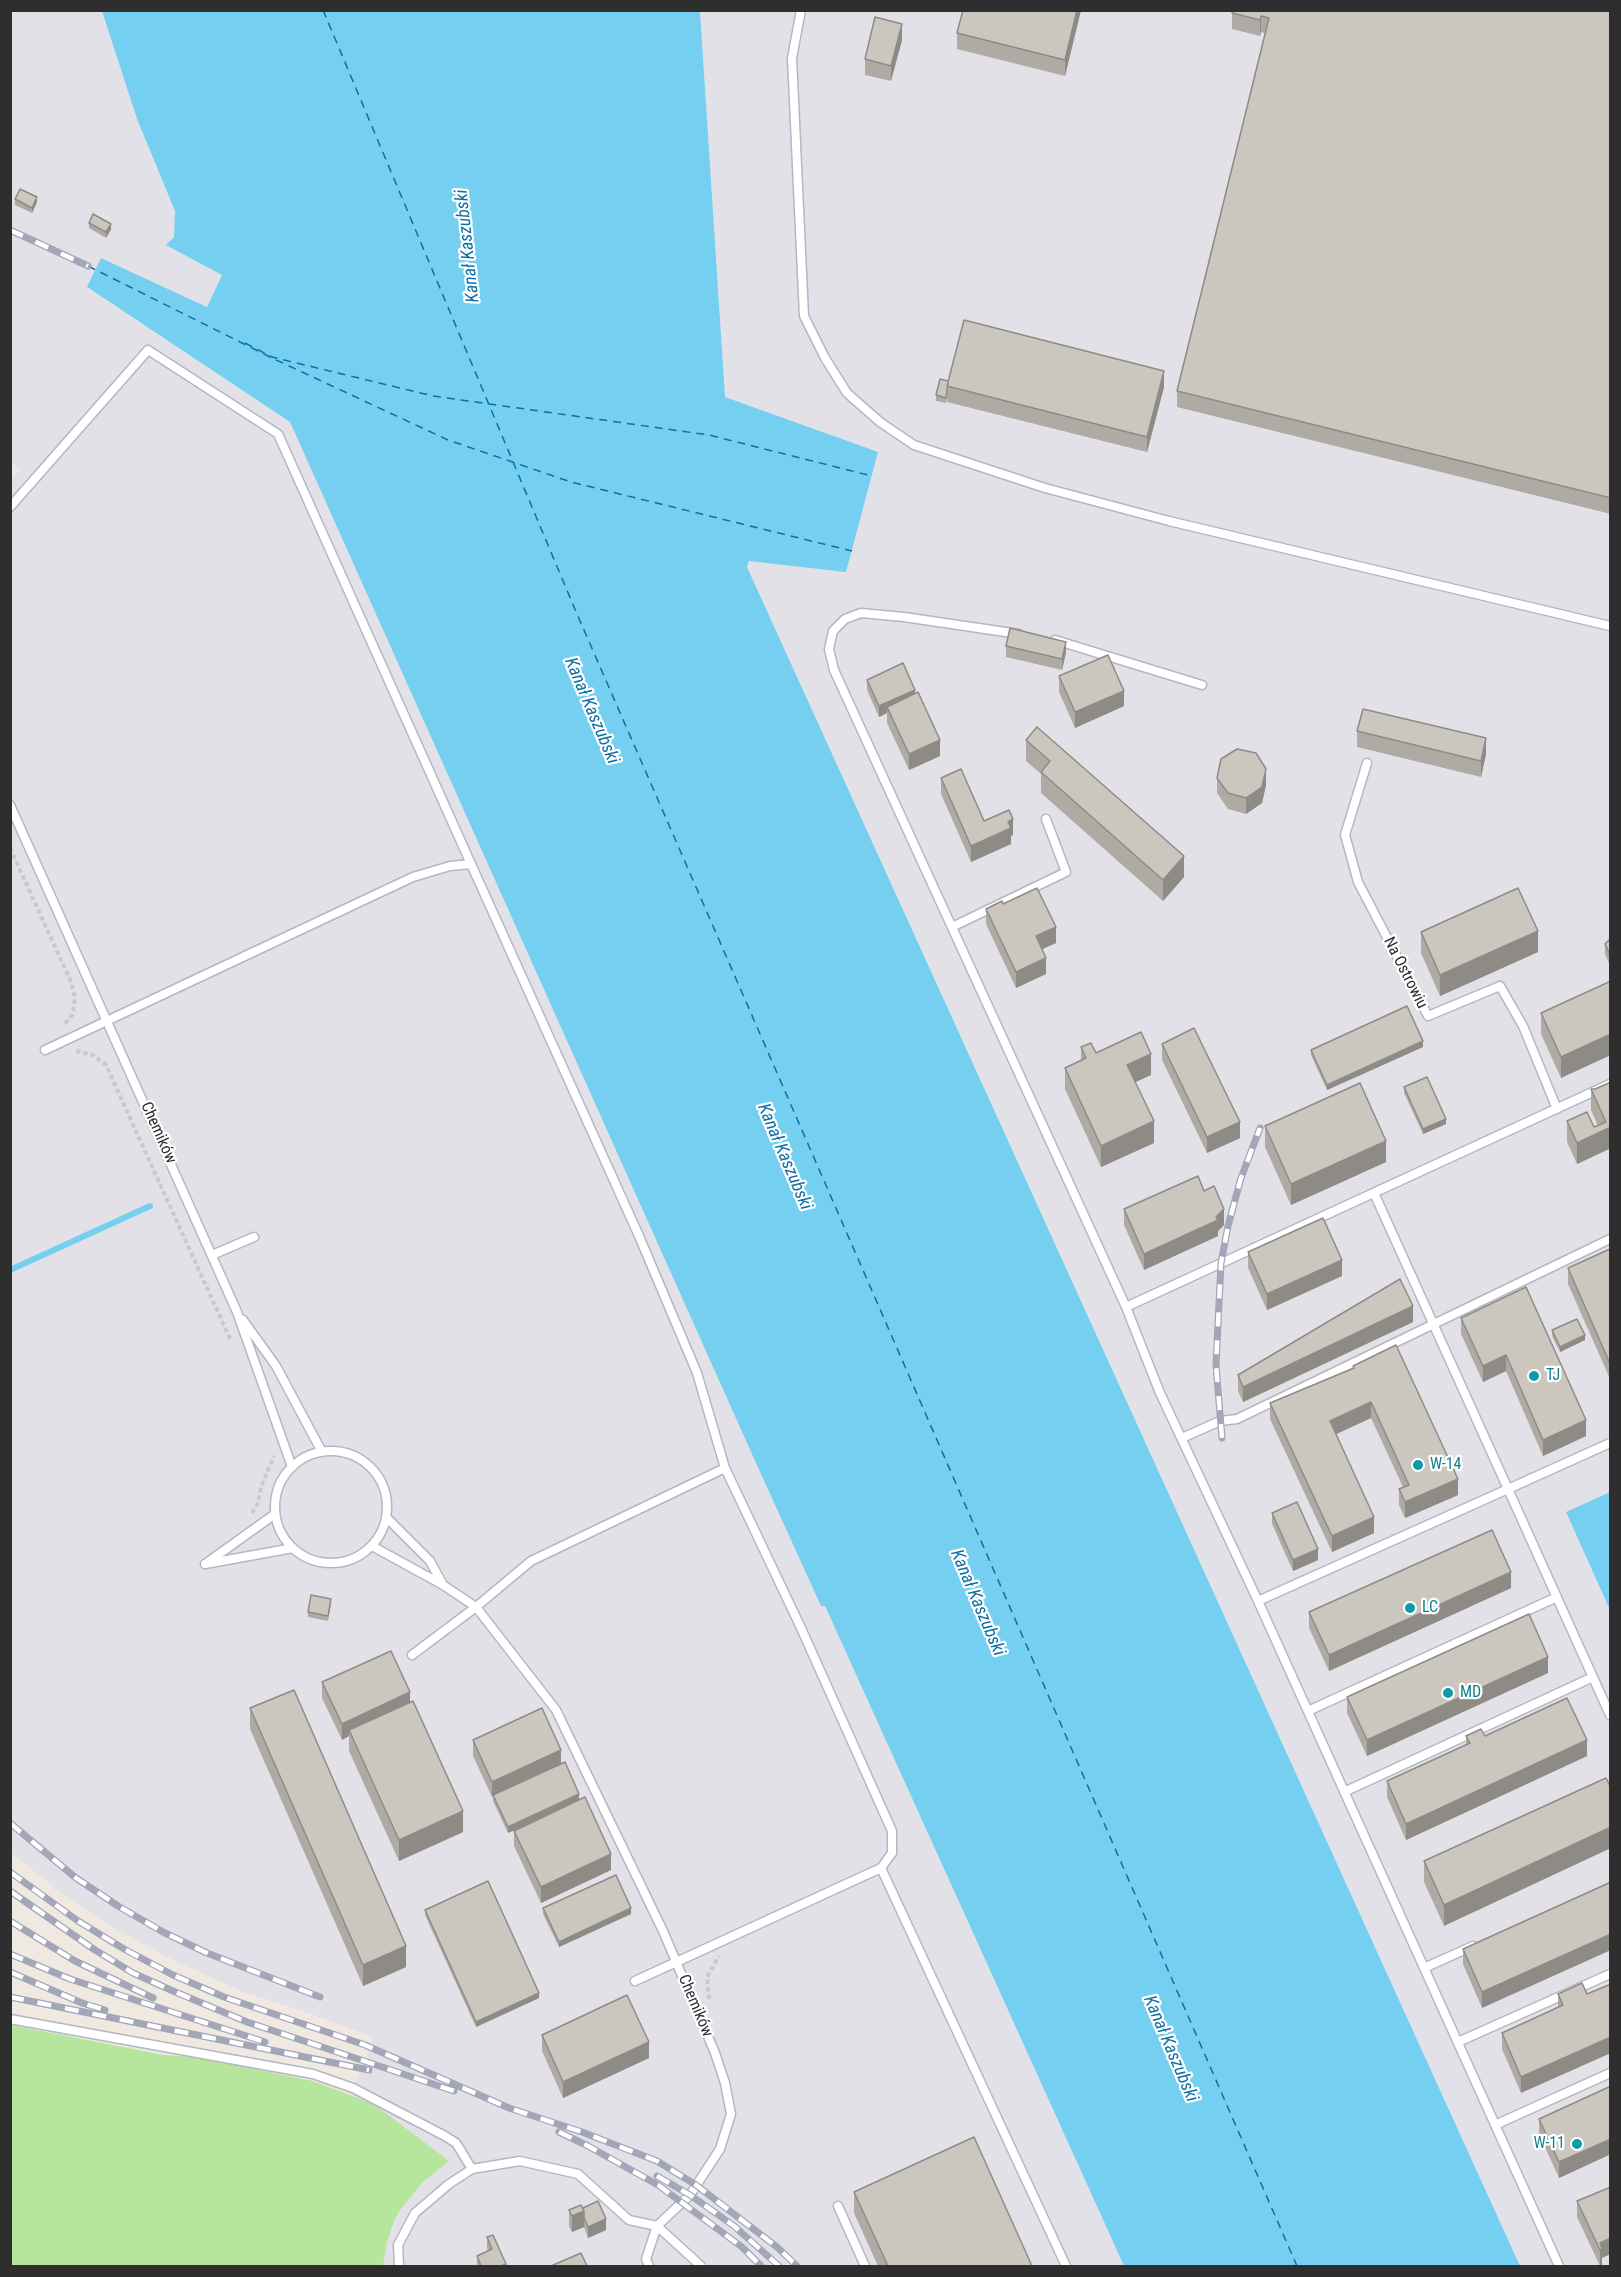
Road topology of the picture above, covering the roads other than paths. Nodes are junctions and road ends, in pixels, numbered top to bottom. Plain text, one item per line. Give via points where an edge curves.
1 (801, 10) edge
2 (10, 507) edge
3 (1611, 626) edge
4 (1026, 636) edge
5 (1049, 639) edge
6 (1202, 685) dead end
7 (1367, 763) dead end
8 (10, 805) edge
9 (1046, 819) dead end
10 (471, 864) junction
11 (952, 927) junction
12 (108, 1020) junction
13 (45, 1050) dead end
14 (1611, 1084) edge
15 (1557, 1109) junction
16 (1374, 1193) junction
17 (254, 1237) dead end
18 (1611, 1239) edge
19 (212, 1255) junction
20 (1126, 1307) junction
21 (237, 1312) junction
22 (1433, 1323) junction
23 (1182, 1438) junction
24 (1611, 1443) edge
25 (322, 1452) junction
26 (292, 1467) junction
27 (725, 1468) junction
28 (1508, 1489) junction
29 (275, 1514) junction
30 (386, 1517) junction
31 (372, 1546) junction
32 (293, 1548) junction
33 (443, 1585) junction
34 (1557, 1597) junction
35 (1258, 1601) junction
36 (476, 1607) junction
37 (412, 1655) dead end
38 (1593, 1677) junction
39 (1308, 1711) junction
40 (1611, 1715) edge
41 (1344, 1792) junction
42 (881, 1868) junction
43 (1486, 1940) edge
44 (676, 1963) junction
45 (1424, 1968) junction
46 (1611, 1974) edge
47 (635, 1982) dead end
48 (10, 2019) edge
49 (1458, 2043) junction
50 (1611, 2073) edge
51 (1495, 2125) junction
52 (472, 2169) junction
53 (838, 2206) dead end
54 (657, 2226) junction
55 (399, 2266) edge
56 (649, 2266) edge
57 (701, 2266) edge
58 (866, 2266) edge
59 (1065, 2266) edge
60 (1559, 2266) edge

1 - 3 lane via 792,58 804,316 847,393 880,422 914,445 1045,488
2 - 10 lane via 148,350 278,434
4 - 11 lane via 861,613 845,619 833,631 829,649 834,670
5 - 6 lane
7 - 15 lane, Na Ostrowiu via 1345,836 1358,882 1428,1016 1500,986 1523,1026
8 - 12 lane, Chemików
9 - 11 lane via 1066,872
10 - 12 lane via 413,877
10 - 27 lane via 697,1373
11 - 20 lane
12 - 13 lane
12 - 19 lane, Chemików
14 - 15 lane
15 - 16 lane
16 - 20 lane
16 - 22 lane
17 - 19 lane
18 - 22 lane
19 - 21 lane, Chemików
20 - 23 lane
21 - 25 lane via 276,1366
21 - 26 lane, Chemików
22 - 23 lane via 1237,1419 1220,1421
22 - 28 lane
23 - 35 lane
24 - 28 lane
25 - 26 lane
25 - 30 lane via 340,1451 371,1467 387,1499
26 - 29 lane via 281,1480
27 - 36 lane via 531,1561
27 - 42 lane via 892,1831 892,1853
28 - 34 lane
28 - 35 lane
29 - 32 lane via 284,1539
29 - 32 lane via 205,1564
30 - 31 lane
30 - 33 lane, Chemików via 430,1561
31 - 32 lane via 342,1562 324,1563
31 - 33 lane
33 - 36 lane, Chemików
34 - 38 lane
34 - 39 lane
35 - 39 lane
36 - 37 lane
36 - 44 lane, Chemików via 556,1710
38 - 40 lane
38 - 41 lane
39 - 41 lane
41 - 45 lane
42 - 44 lane
42 - 59 lane
43 - 45 lane
44 - 47 lane
44 - 54 lane, Chemików via 725,2083 731,2114 720,2149 690,2194
45 - 49 lane
46 - 49 lane
48 - 52 lane via 313,2074 353,2088 445,2136 456,2143
49 - 51 lane
50 - 51 lane
51 - 60 lane
52 - 54 lane via 520,2160 578,2174 629,2220
52 - 55 lane via 416,2213 398,2245
53 - 58 lane
54 - 56 lane via 646,2259
54 - 57 lane

